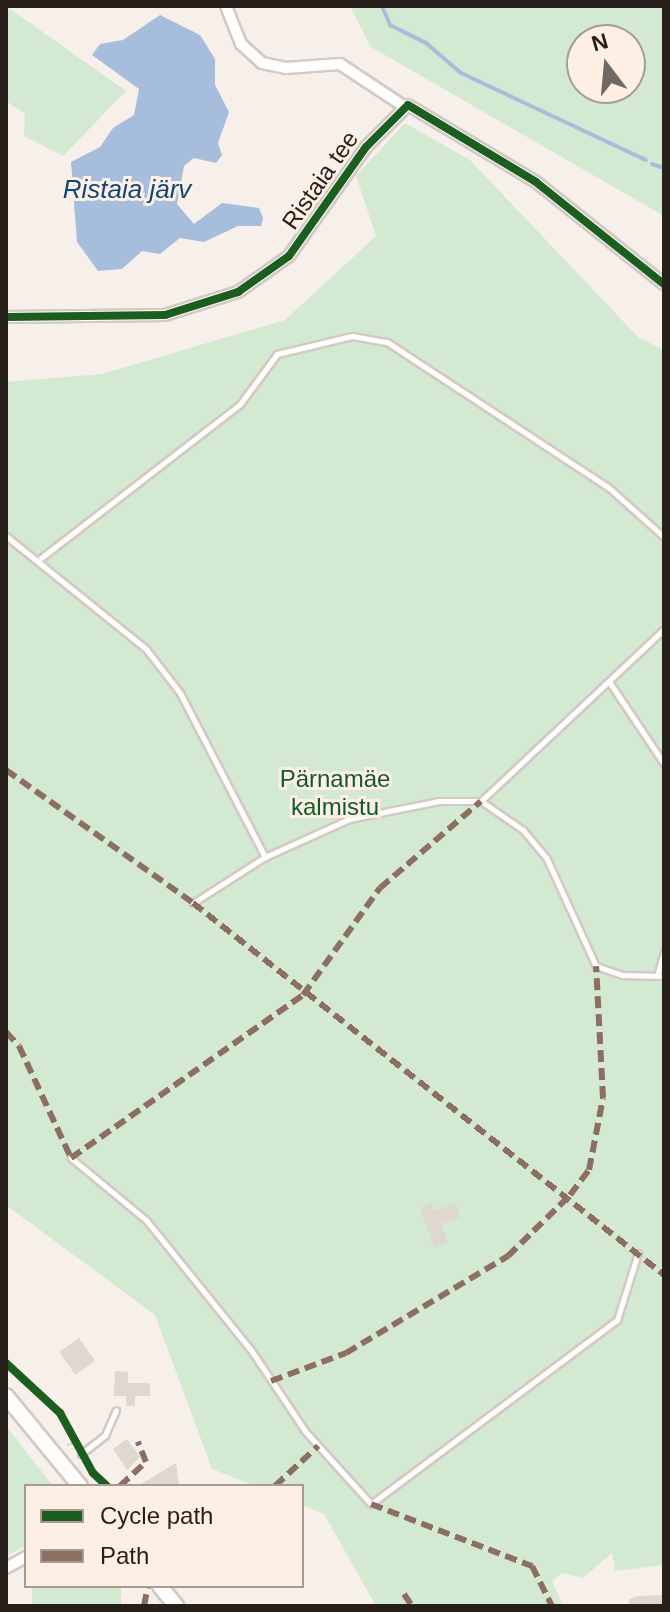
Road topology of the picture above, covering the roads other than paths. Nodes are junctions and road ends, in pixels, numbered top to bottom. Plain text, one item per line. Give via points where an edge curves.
1 (226, 6) edge
2 (405, 107) junction
3 (664, 284) edge
4 (6, 317) edge
5 (6, 536) edge
6 (664, 537) edge
7 (41, 558) junction
8 (664, 629) edge
9 (610, 683) junction
10 (664, 764) edge
11 (481, 801) junction
12 (265, 857) junction
13 (193, 903) dead end
14 (664, 951) edge
15 (661, 976) edge
16 (71, 1158) dead end
17 (638, 1253) dead end
18 (6, 1396) edge
19 (116, 1410) dead end
20 (81, 1454) road end
21 (78, 1484) edge
22 (24, 1558) edge
23 (6, 1568) edge
24 (162, 1588) edge
25 (176, 1606) edge

1 - 2 street via 241,44 262,63 286,68 340,64
2 - 3 street via 417,105 491,151
2 - 4 street, Ristaia tee via 366,147 304,240 238,292 165,315
5 - 7 lane
6 - 7 lane via 608,487 387,342 352,336 277,354 240,404
7 - 12 lane via 146,649 180,693
8 - 9 lane
9 - 10 lane
9 - 11 lane
11 - 12 lane via 439,801 349,819
11 - 15 lane via 523,830 546,857 596,966 622,975
12 - 13 lane
14 - 15 lane
16 - 17 lane via 146,1220 251,1350 305,1431 371,1504 617,1320
18 - 21 main road
19 - 20 lane via 105,1435
22 - 23 street
24 - 25 main road

